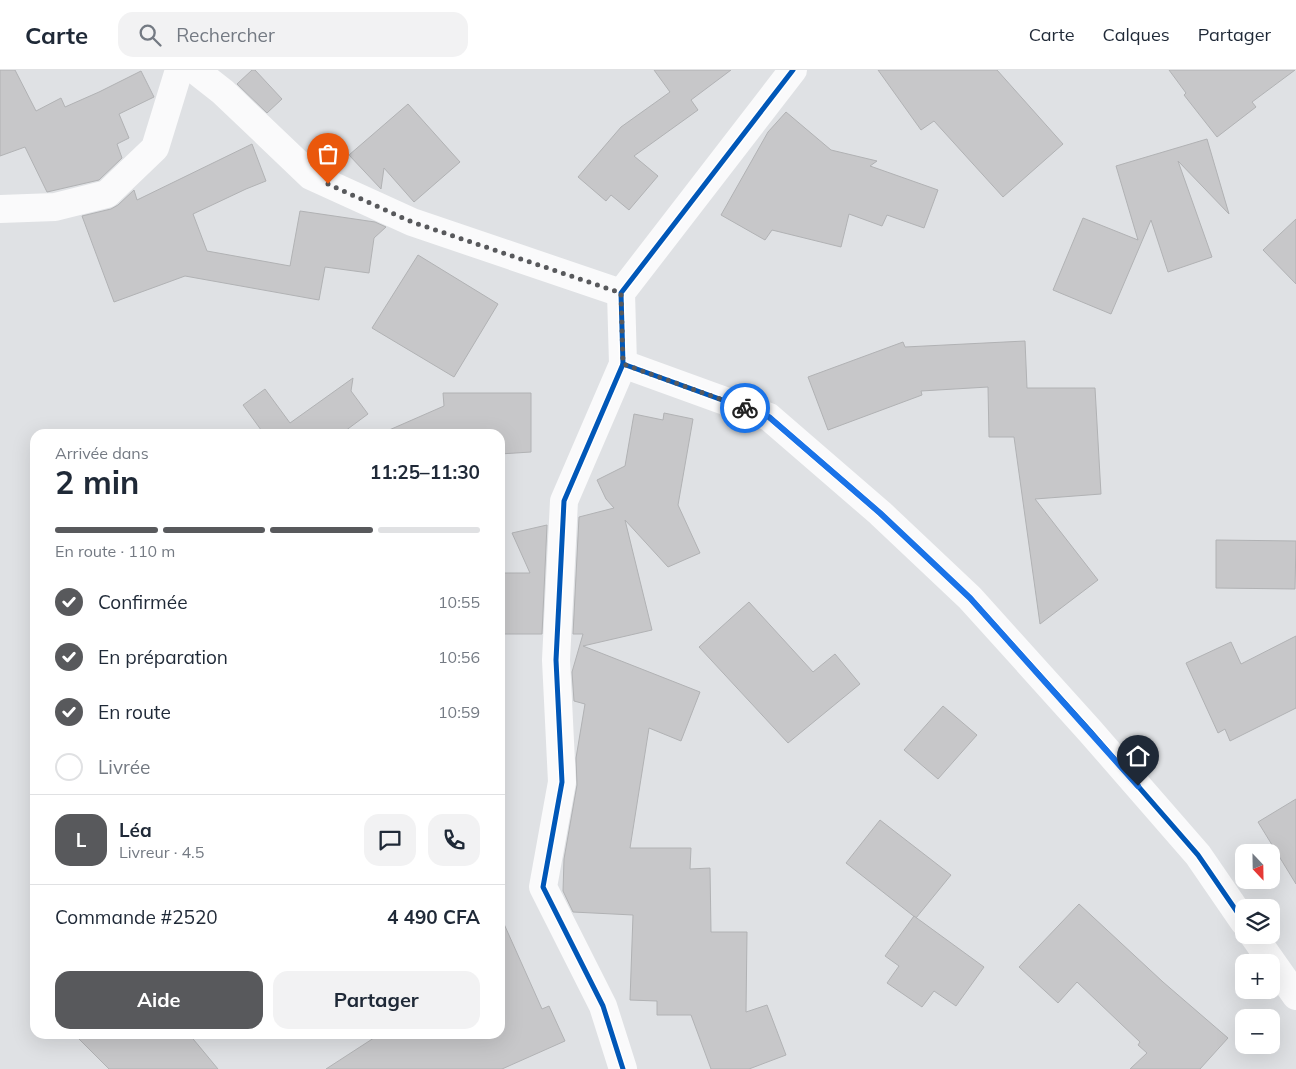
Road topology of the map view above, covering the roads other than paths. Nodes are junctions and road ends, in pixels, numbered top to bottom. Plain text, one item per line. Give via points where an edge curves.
1 (179, 70) edge
2 (195, 70) edge
3 (793, 70) edge
4 (0, 208) edge
5 (621, 293) junction
6 (623, 364) junction
7 (1235, 909) edge
8 (1259, 944) edge
9 (1296, 996) edge
10 (623, 1069) edge

1 - 4 street via 155,148 107,194 55,207
2 - 5 street via 223,92 311,176 412,222
3 - 5 street
5 - 6 street
6 - 7 street via 769,417 880,513 970,598 1090,731 1198,855
6 - 10 street via 564,501 556,660 562,782 543,887 603,1006
8 - 9 street

